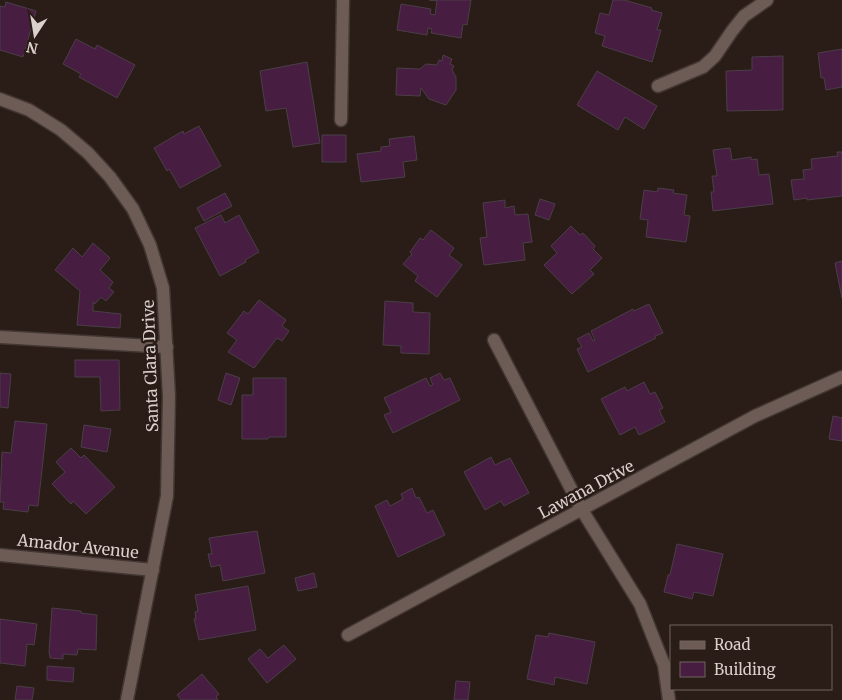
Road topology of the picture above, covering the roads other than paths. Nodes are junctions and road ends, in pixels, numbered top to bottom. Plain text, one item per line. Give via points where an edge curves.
1 (344, 0) edge
2 (767, 0) edge
3 (658, 86) dead end
4 (0, 99) edge
5 (341, 120) dead end
6 (0, 337) edge
7 (494, 340) dead end
8 (167, 346) junction
9 (842, 377) edge
10 (582, 510) junction
11 (0, 555) edge
12 (152, 570) junction
13 (348, 635) dead end
14 (127, 700) edge
15 (669, 700) edge

1 - 5 street
2 - 3 street via 744,16 703,67
4 - 8 street, Santa Clara Drive via 29,110 61,130 110,177 133,209 150,245 164,288
6 - 8 street
7 - 10 street
8 - 12 street, Santa Clara Drive via 167,496
9 - 10 street, Lawana Drive via 755,416
10 - 13 street, Lawana Drive
10 - 15 street via 640,604 664,665
11 - 12 street, Amador Avenue
12 - 14 street, Santa Clara Drive

